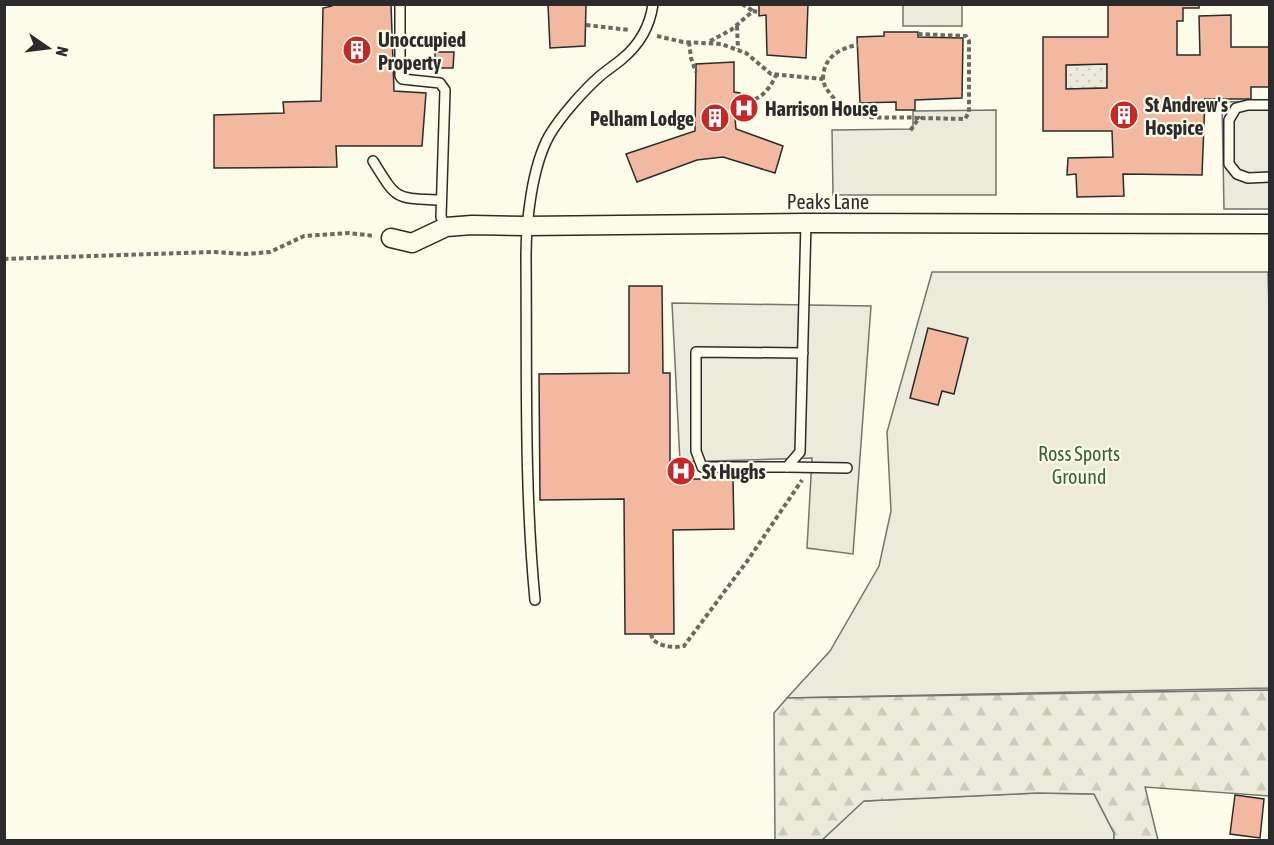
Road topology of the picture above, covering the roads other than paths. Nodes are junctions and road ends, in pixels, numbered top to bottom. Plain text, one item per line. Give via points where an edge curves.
1 (400, 4) edge
2 (653, 4) edge
3 (1269, 105) edge
4 (373, 161) dead end
5 (1269, 177) edge
6 (441, 200) junction
7 (806, 223) junction
8 (1269, 224) edge
9 (526, 226) junction
10 (446, 227) junction
11 (391, 238) road end
12 (803, 353) junction
13 (786, 467) junction
14 (847, 468) dead end
15 (536, 600) dead end

1 - 6 lane via 399,76 402,80 440,83 445,90
2 - 9 lane via 651,21 644,33 623,59 600,75 549,136 535,176
3 - 5 lane via 1236,108 1230,120 1229,164 1237,174 1248,178
4 - 6 lane via 399,196
6 - 10 lane via 441,217
7 - 8 street, Peaks Lane
7 - 9 street, Peaks Lane
7 - 12 lane
9 - 10 street, Peaks Lane
9 - 15 lane via 528,470
10 - 11 street, Peaks Lane via 412,243
12 - 13 lane via 800,452
12 - 13 lane via 696,352 696,451 702,467
13 - 14 lane

